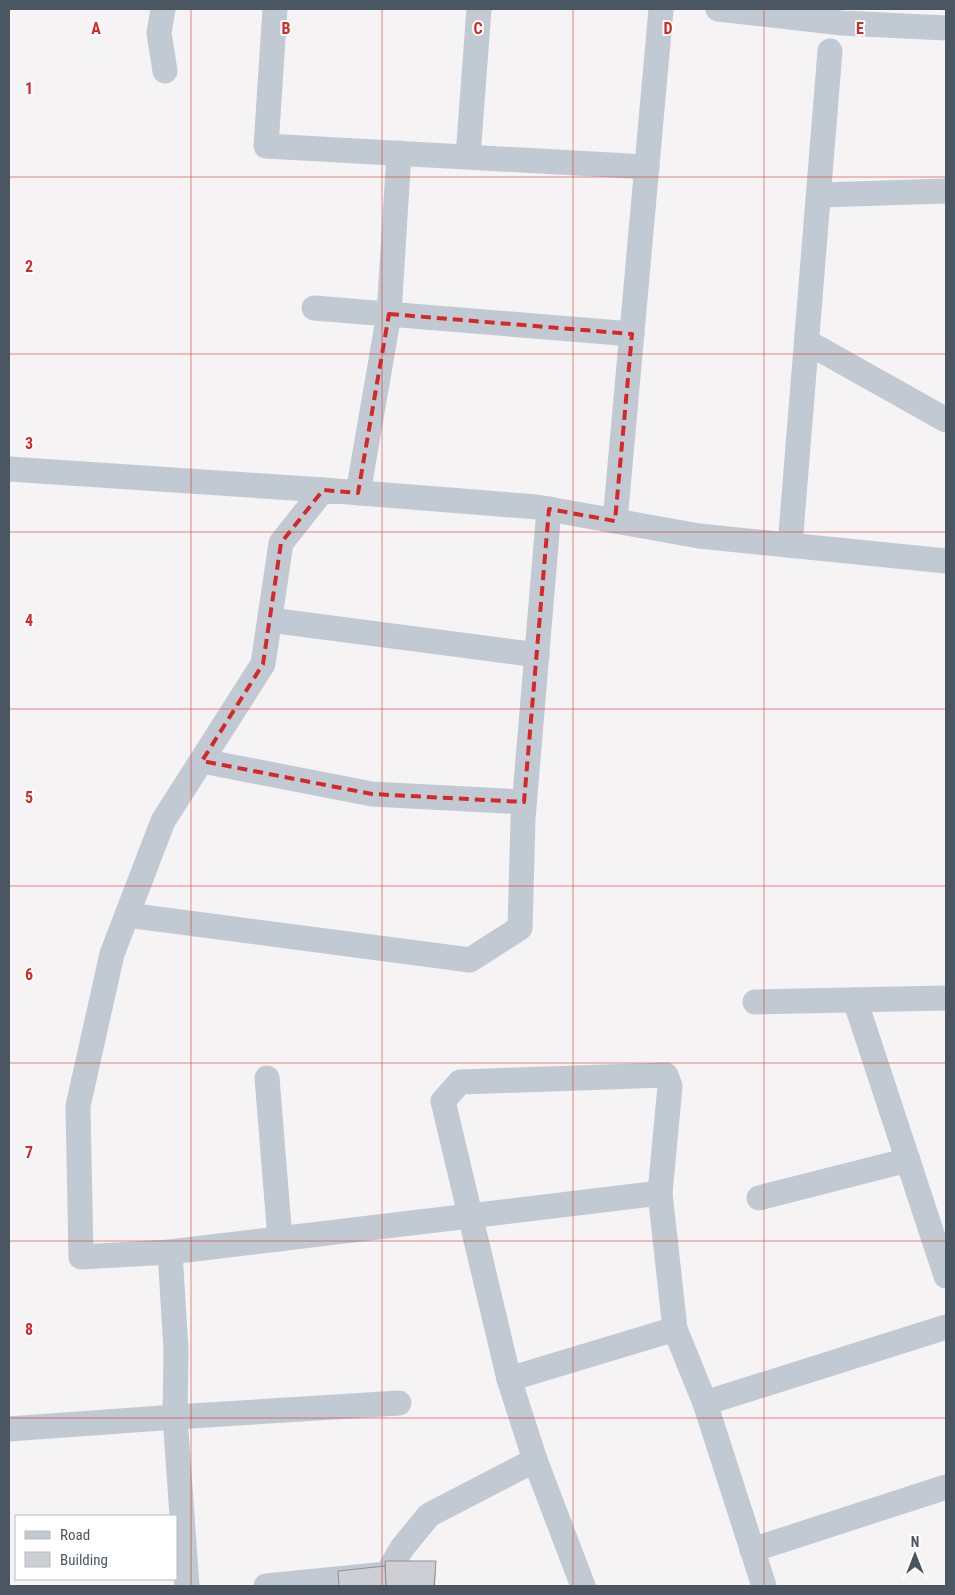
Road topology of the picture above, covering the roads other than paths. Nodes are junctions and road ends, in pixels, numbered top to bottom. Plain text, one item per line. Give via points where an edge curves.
1 (163, 9) edge
2 (275, 9) edge
3 (480, 9) edge
4 (660, 9) edge
5 (718, 9) edge
6 (946, 28) edge
7 (830, 51) dead end
8 (165, 71) dead end
9 (399, 153) junction
10 (468, 156) junction
11 (647, 166) junction
12 (946, 191) edge
13 (819, 195) junction
14 (314, 308) dead end
15 (389, 314) junction
16 (632, 334) junction
17 (807, 342) junction
18 (946, 420) edge
19 (9, 469) edge
20 (323, 490) junction
21 (358, 493) junction
22 (549, 509) junction
23 (615, 521) junction
24 (790, 545) junction
25 (946, 561) edge
26 (270, 620) junction
27 (537, 655) junction
28 (202, 761) junction
29 (524, 802) junction
30 (127, 915) junction
31 (946, 998) edge
32 (855, 1000) junction
33 (755, 1002) dead end
34 (267, 1078) dead end
35 (908, 1160) junction
36 (660, 1193) junction
37 (759, 1198) dead end
38 (470, 1216) junction
39 (280, 1239) junction
40 (170, 1252) junction
41 (946, 1276) edge
42 (946, 1327) edge
43 (675, 1329) junction
44 (509, 1379) junction
45 (398, 1403) dead end
46 (705, 1403) junction
47 (175, 1417) junction
48 (9, 1429) edge
49 (535, 1460) junction
50 (946, 1487) edge
51 (752, 1550) junction
52 (187, 1586) edge
53 (266, 1586) edge
54 (583, 1586) edge
55 (764, 1586) edge

1 - 8 street via 159,33
2 - 9 street via 266,146
3 - 10 street
4 - 11 street
5 - 6 street via 842,22
7 - 13 street
9 - 10 street
9 - 15 street
10 - 11 street
11 - 16 street
12 - 13 street
13 - 17 street
14 - 15 street
15 - 16 street
15 - 21 street
16 - 23 street
17 - 18 street
17 - 24 street
19 - 20 street
20 - 21 street
20 - 26 street via 281,542
21 - 22 street
22 - 23 street
22 - 27 street
23 - 24 street via 699,536
24 - 25 street
26 - 27 street
26 - 28 street via 263,664
27 - 29 street
28 - 29 street via 372,794
28 - 30 street via 163,821
29 - 30 street via 520,928 470,960
30 - 40 street via 112,954 78,1106 81,1257
31 - 32 street
32 - 33 street
32 - 35 street
34 - 39 street
35 - 37 street
35 - 41 street
36 - 38 street
36 - 38 street via 670,1086 666,1075 460,1082 443,1101
36 - 43 street
38 - 39 street
38 - 44 street
39 - 40 street
40 - 47 street via 176,1350
42 - 46 street
43 - 44 street
43 - 46 street
44 - 49 street
45 - 47 street
46 - 51 street
47 - 48 street
47 - 52 street
49 - 53 street via 429,1515 402,1548 387,1574
49 - 54 street
50 - 51 street
51 - 55 street

